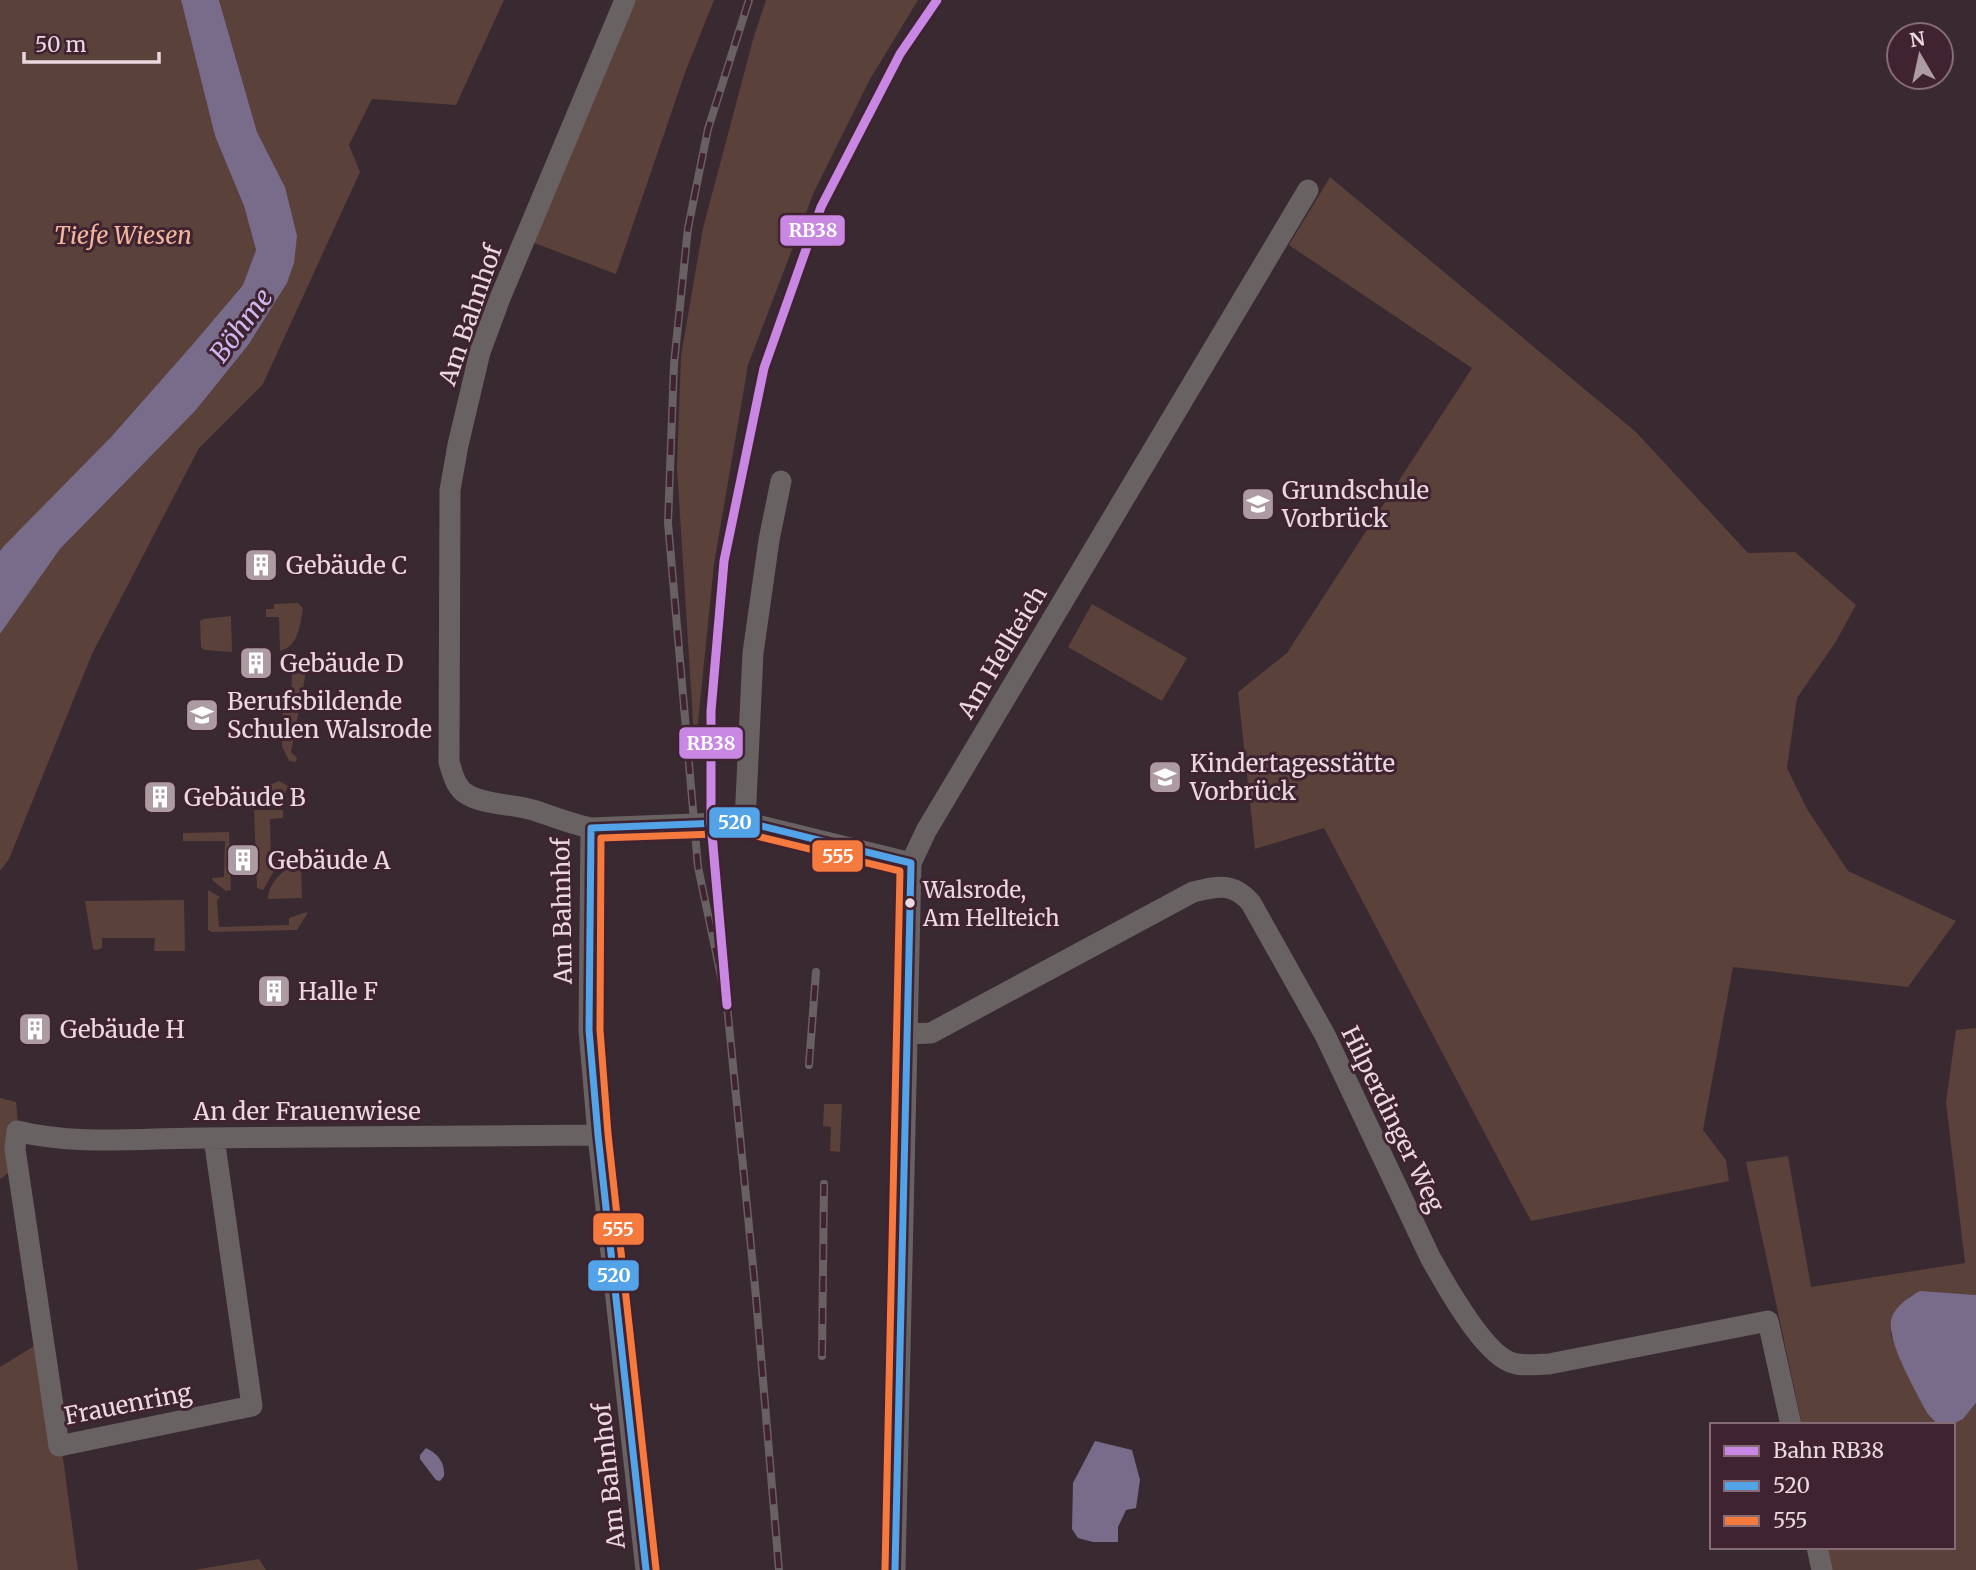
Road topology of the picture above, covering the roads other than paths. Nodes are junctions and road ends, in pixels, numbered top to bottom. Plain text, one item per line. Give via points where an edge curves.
1 (625, 0) edge
2 (1308, 190) dead end
3 (781, 481) dead end
4 (745, 822) junction
5 (591, 828) junction
6 (911, 863) junction
7 (908, 1034) junction
8 (17, 1131) joint
9 (598, 1135) junction
10 (214, 1138) junction
11 (1791, 1423) edge
12 (1817, 1549) edge
13 (646, 1570) edge
14 (895, 1570) edge
15 (1822, 1570) edge

1 - 5 street, Am Bahnhof via 480,352 450,491 449,762 454,782 481,800
2 - 6 street, Am Hellteich
3 - 4 street via 753,653
4 - 5 street
4 - 6 street
5 - 9 street, Am Bahnhof via 589,1030
6 - 7 street
7 - 11 street, Hilperdinger Weg via 931,1033 1193,892 1231,887 1251,902 1325,1035 1430,1257 1491,1350 1509,1362 1549,1364 1768,1321
7 - 14 street
8 - 10 street, An der Frauenwiese via 70,1140
8 - 10 street, Frauenring via 15,1149 59,1446 252,1406
9 - 10 street, An der Frauenwiese
9 - 13 street, Am Bahnhof
12 - 15 street

